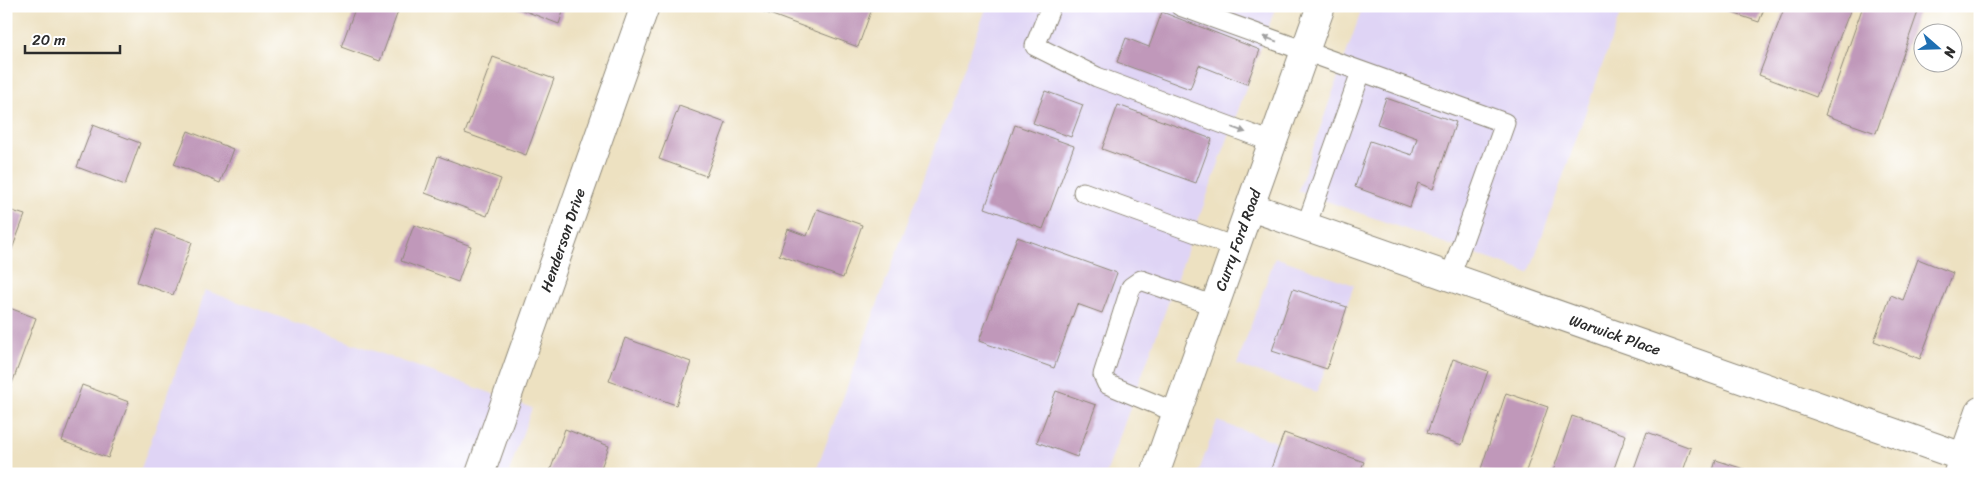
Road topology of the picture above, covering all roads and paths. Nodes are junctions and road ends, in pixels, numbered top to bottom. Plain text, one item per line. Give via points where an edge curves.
1 (645, 6) edge
2 (1180, 6) edge
3 (1321, 6) edge
4 (1049, 7) edge
5 (1305, 52) junction
6 (1361, 72) junction
7 (1272, 142) junction
8 (1083, 192) dead end
9 (1251, 207) junction
10 (1306, 226) junction
11 (1235, 247) junction
12 (1450, 277) junction
13 (1215, 306) junction
14 (1980, 411) edge
15 (1177, 413) junction
16 (1967, 465) edge
17 (480, 474) edge
18 (1155, 474) edge

1 - 17 street, Henderson Drive
5 -> 2 lane
3 - 5 street, Curry Ford Road
4 -> 7 lane via 1035,46 1097,77
5 - 6 lane
5 - 7 street, Curry Ford Road
6 - 10 lane
6 - 12 lane via 1505,123
7 - 9 street, Curry Ford Road
8 - 11 lane
9 - 10 street, Warwick Place
9 - 11 street, Curry Ford Road
10 - 12 street, Warwick Place
11 - 13 street, Curry Ford Road
12 - 16 street, Warwick Place
13 - 15 street, Curry Ford Road
13 - 15 lane via 1141,280 1132,287 1103,375 1107,384
14 - 16 street
15 - 18 street, Curry Ford Road

